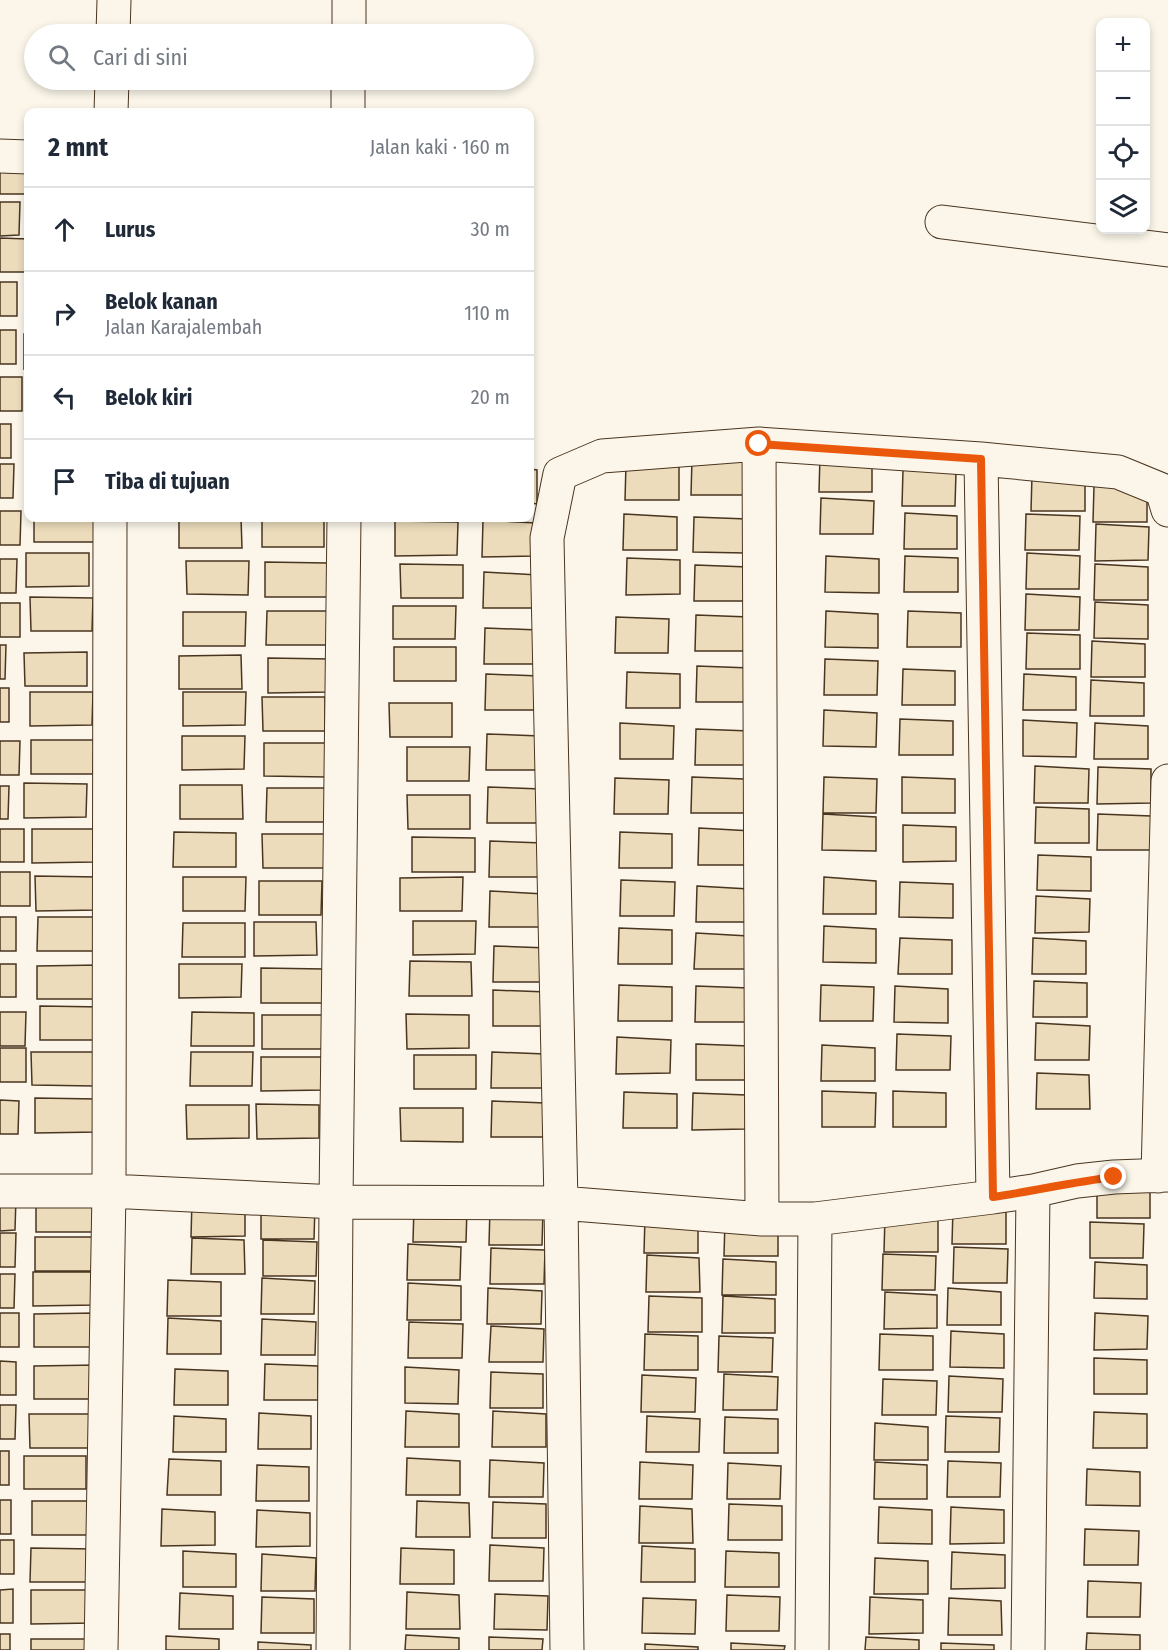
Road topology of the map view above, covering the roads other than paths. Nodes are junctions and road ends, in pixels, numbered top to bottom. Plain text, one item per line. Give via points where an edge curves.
1 (114, 0) edge
2 (349, 0) edge
3 (113, 24) edge
4 (349, 24) edge
5 (112, 90) edge
6 (348, 90) edge
7 (111, 108) edge
8 (348, 108) edge
9 (0, 156) edge
10 (24, 157) edge
11 (942, 222) dead end
12 (1168, 250) edge
13 (759, 444) junction
14 (981, 459) junction
15 (1168, 510) edge
16 (110, 522) edge
17 (344, 522) edge
18 (1168, 781) edge
19 (1163, 1175) edge
20 (0, 1191) edge
21 (109, 1191) junction
22 (1033, 1191) junction
23 (993, 1197) junction
24 (336, 1202) junction
25 (561, 1203) junction
26 (762, 1219) junction
27 (815, 1219) junction
28 (101, 1650) edge
29 (333, 1650) edge
30 (567, 1650) edge
31 (812, 1650) edge
32 (1028, 1650) edge

1 - 3 street
2 - 4 street
5 - 7 street
6 - 8 street
9 - 10 street
11 - 12 street
13 - 14 street
13 - 25 street via 602,456 560,474 548,538
13 - 26 street
14 - 15 street via 1118,472 1162,490
14 - 23 street
16 - 21 street
17 - 24 street
18 - 19 street
19 - 22 street via 1077,1181
20 - 21 street
21 - 24 street
21 - 28 street
22 - 23 street
22 - 32 street
23 - 27 street
24 - 25 street
24 - 29 street
25 - 26 street
25 - 30 street
26 - 27 street
27 - 31 street

